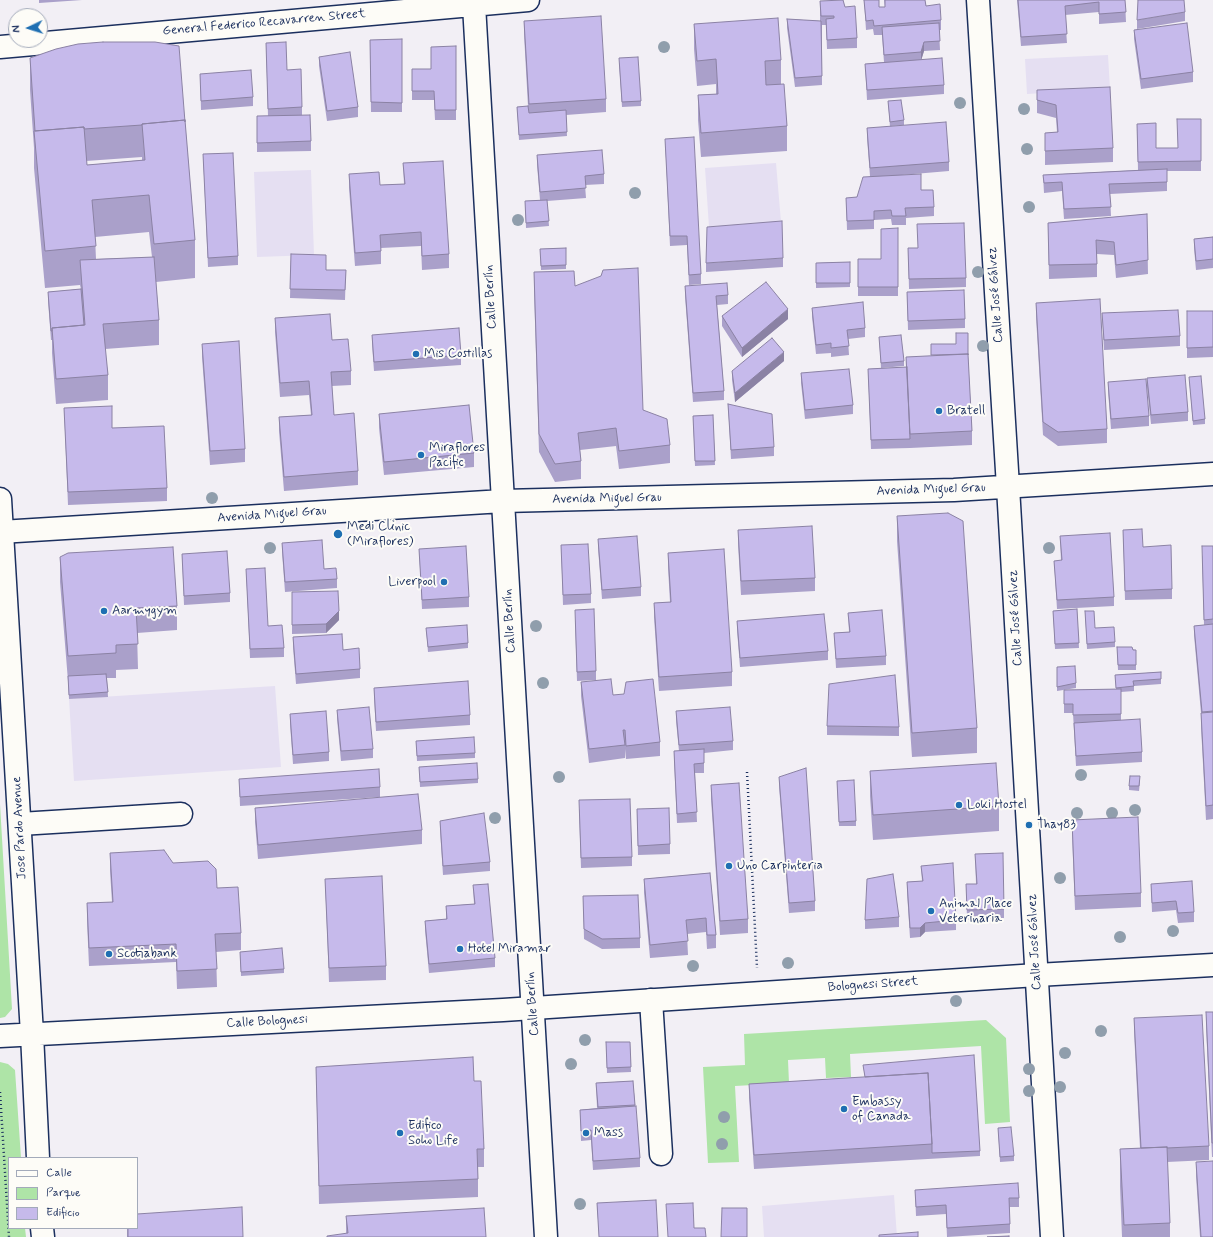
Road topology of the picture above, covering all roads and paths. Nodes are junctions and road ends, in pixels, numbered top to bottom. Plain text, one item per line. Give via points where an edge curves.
1 (528, 0) edge
2 (978, 0) edge
3 (474, 5) junction
4 (0, 47) edge
5 (1213, 474) edge
6 (1008, 487) junction
7 (0, 498) edge
8 (503, 501) junction
9 (1, 532) edge
10 (747, 772) dead end
11 (181, 814) dead end
12 (20, 824) junction
13 (1213, 965) edge
14 (1037, 975) junction
15 (758, 993) junction
16 (651, 1000) junction
17 (534, 1008) junction
18 (32, 1034) junction
19 (0, 1036) edge
20 (0, 1092) edge
21 (661, 1154) dead end
22 (38, 1157) edge
23 (8, 1221) edge
24 (546, 1237) edge
25 (1052, 1237) edge

1 - 3 street, General Federico Recavarren Street
2 - 6 street, Calle José Gálvez
3 - 4 street, General Federico Recavarren Street
3 - 8 street, Calle Berlín
5 - 6 street, Avenida Miguel Grau
6 - 8 street, Avenida Miguel Grau
6 - 14 street, Calle José Gálvez
7 - 9 street, Jose Pardo Avenue
8 - 9 street, Avenida Miguel Grau
8 - 17 street, Calle Berlín
9 - 12 street, Jose Pardo Avenue
10 - 15 path
11 - 12 street
12 - 18 street, Jose Pardo Avenue
13 - 14 street, Bolognesi Street
14 - 15 street, Bolognesi Street
14 - 25 street, Calle José Gálvez
15 - 16 street, Bolognesi Street
16 - 17 street, Bolognesi Street
16 - 21 street
17 - 18 street, Calle Bolognesi
17 - 24 street, Calle Berlín
18 - 19 street, Calle Bolognesi
18 - 22 street, Jose Pardo Avenue
20 - 23 path

